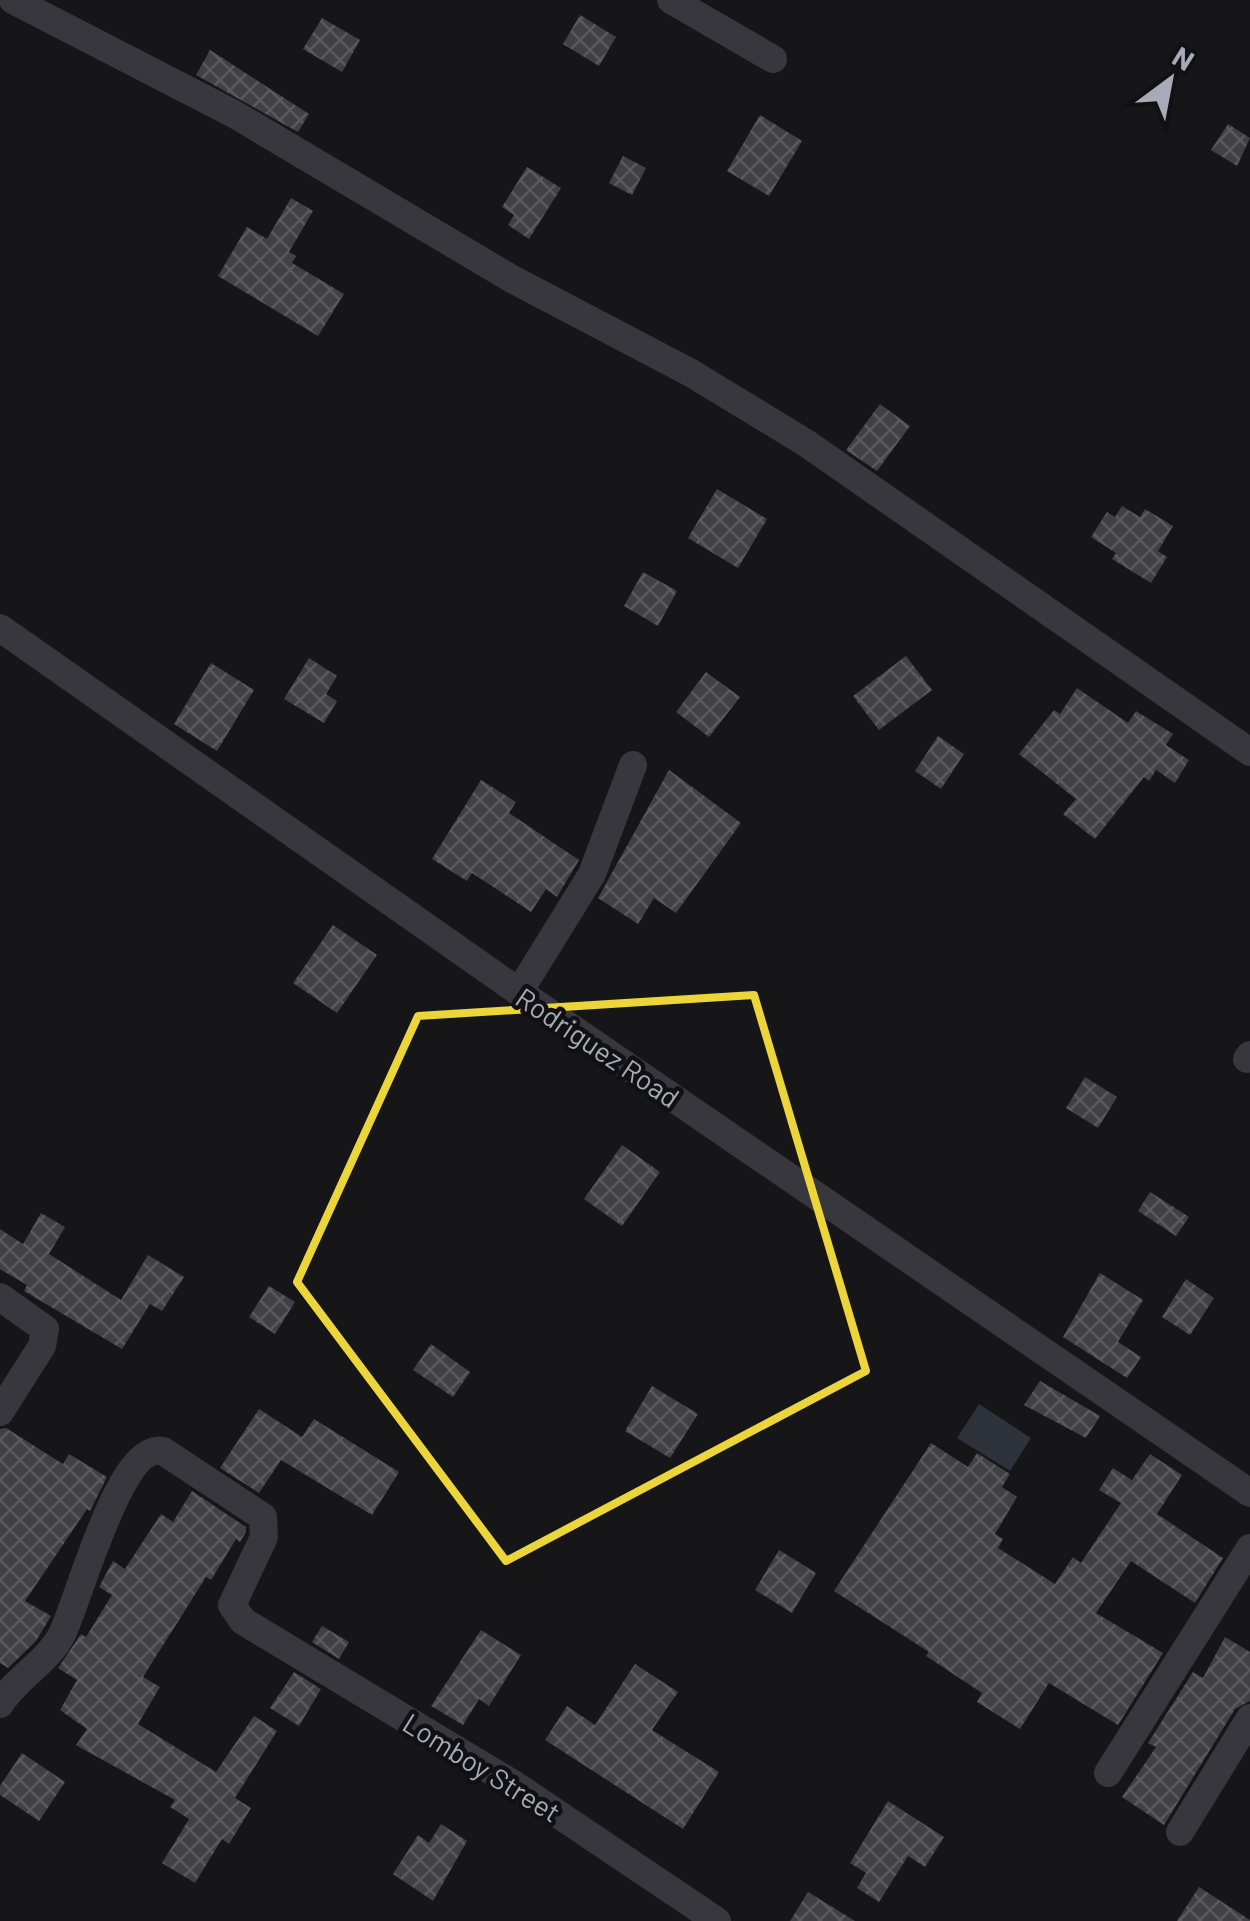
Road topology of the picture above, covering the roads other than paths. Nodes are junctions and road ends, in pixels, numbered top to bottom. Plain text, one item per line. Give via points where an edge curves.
1 (13, 0) edge
2 (672, 0) edge
3 (773, 59) dead end
4 (0, 628) edge
5 (1250, 752) edge
6 (633, 764) dead end
7 (519, 992) junction
8 (0, 1297) edge
9 (0, 1412) edge
10 (1250, 1494) edge
11 (1250, 1548) edge
12 (0, 1704) edge
13 (1250, 1718) edge
14 (1108, 1773) dead end
15 (1180, 1832) dead end
16 (717, 1921) edge

1 - 5 street via 234,114 512,279 708,383 806,443
2 - 3 street
4 - 7 street, Rodriguez Road
6 - 7 street via 592,874
7 - 10 street, Rodriguez Road
8 - 9 street via 45,1328 42,1346
11 - 14 street
12 - 16 street, Lomboy Street via 61,1637 102,1524 147,1451 163,1451 263,1517 264,1536 232,1604 242,1621 515,1785
13 - 15 street

